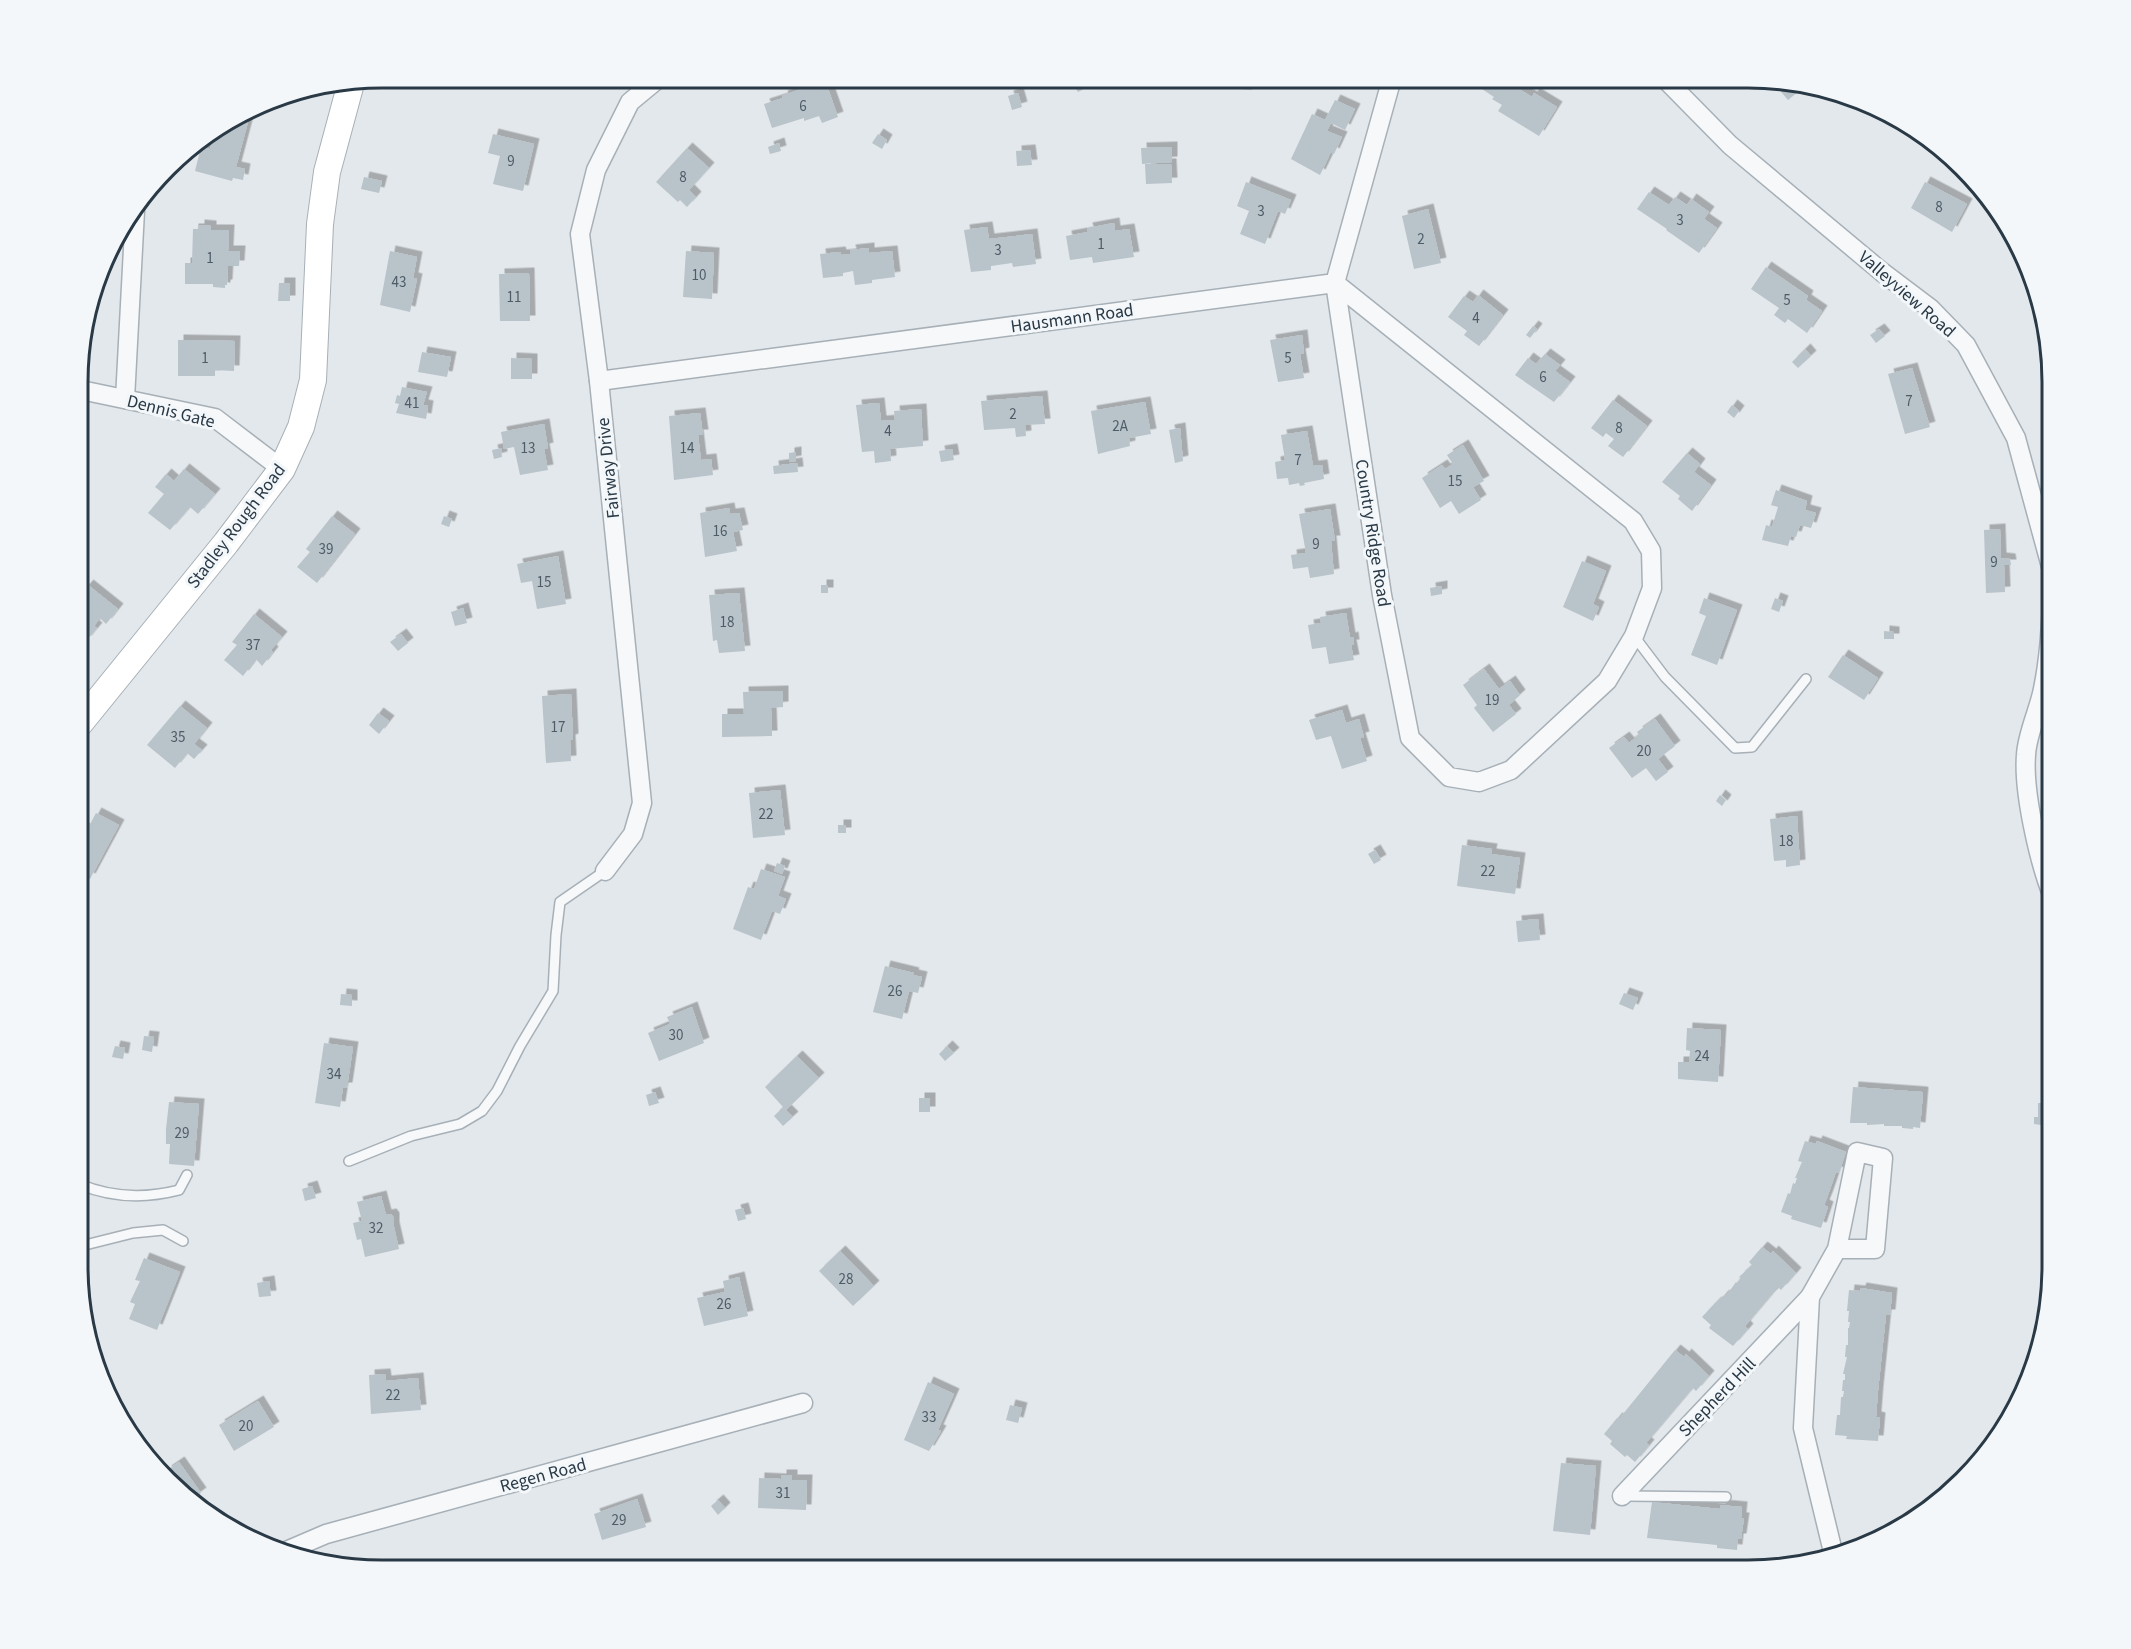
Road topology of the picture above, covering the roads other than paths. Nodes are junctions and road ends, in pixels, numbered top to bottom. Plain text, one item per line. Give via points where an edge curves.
1 (647, 88) edge
2 (1389, 88) edge
3 (1674, 88) edge
4 (349, 91) edge
5 (134, 225) edge
6 (1335, 283) junction
7 (599, 381) junction
8 (88, 391) edge
9 (125, 399) junction
10 (282, 469) junction
11 (2042, 534) edge
12 (1634, 636) junction
13 (1806, 679) dead end
14 (2042, 696) edge
15 (88, 713) edge
16 (2042, 865) edge
17 (605, 871) joint
18 (349, 1161) dead end
19 (187, 1175) dead end
20 (88, 1188) edge
21 (183, 1241) dead end
22 (88, 1244) edge
23 (1837, 1249) junction
24 (1810, 1297) junction
25 (803, 1403) dead end
26 (1622, 1496) joint
27 (1726, 1497) dead end
28 (296, 1547) edge
29 (1832, 1548) edge

1 - 7 street, Fairway Drive via 630,102 596,170 580,234
2 - 6 street
3 - 11 street, Valleyview Road via 1730,145 1930,309 1966,345 2016,438
4 - 10 main road, Stadley Rough Road via 327,172 313,380 301,427
5 - 9 street
6 - 7 street, Hausmann Road
6 - 12 street, Country Ridge Road via 1633,522 1651,551 1652,588
6 - 12 street, Country Ridge Road via 1382,595 1410,738 1449,777 1479,782 1511,770 1607,681
7 - 17 street, Fairway Drive via 642,803 633,834
8 - 9 street, Dennis Gate
9 - 10 street, Dennis Gate via 215,418
10 - 15 main road, Stadley Rough Road
12 - 13 lane via 1665,677 1735,748 1752,747
14 - 16 street via 2026,753 2028,794
17 - 18 lane via 560,902 553,991 482,1111 460,1124 411,1136
19 - 20 lane via 179,1190 157,1196 116,1196
21 - 22 lane via 163,1230
23 - 23 street, Shepherd Hill via 1875,1249 1883,1158 1857,1152
23 - 24 street, Shepherd Hill
24 - 26 street, Shepherd Hill
24 - 29 street, Shepherd Hill via 1803,1428
25 - 28 street, Regen Road via 326,1534
26 - 27 lane

